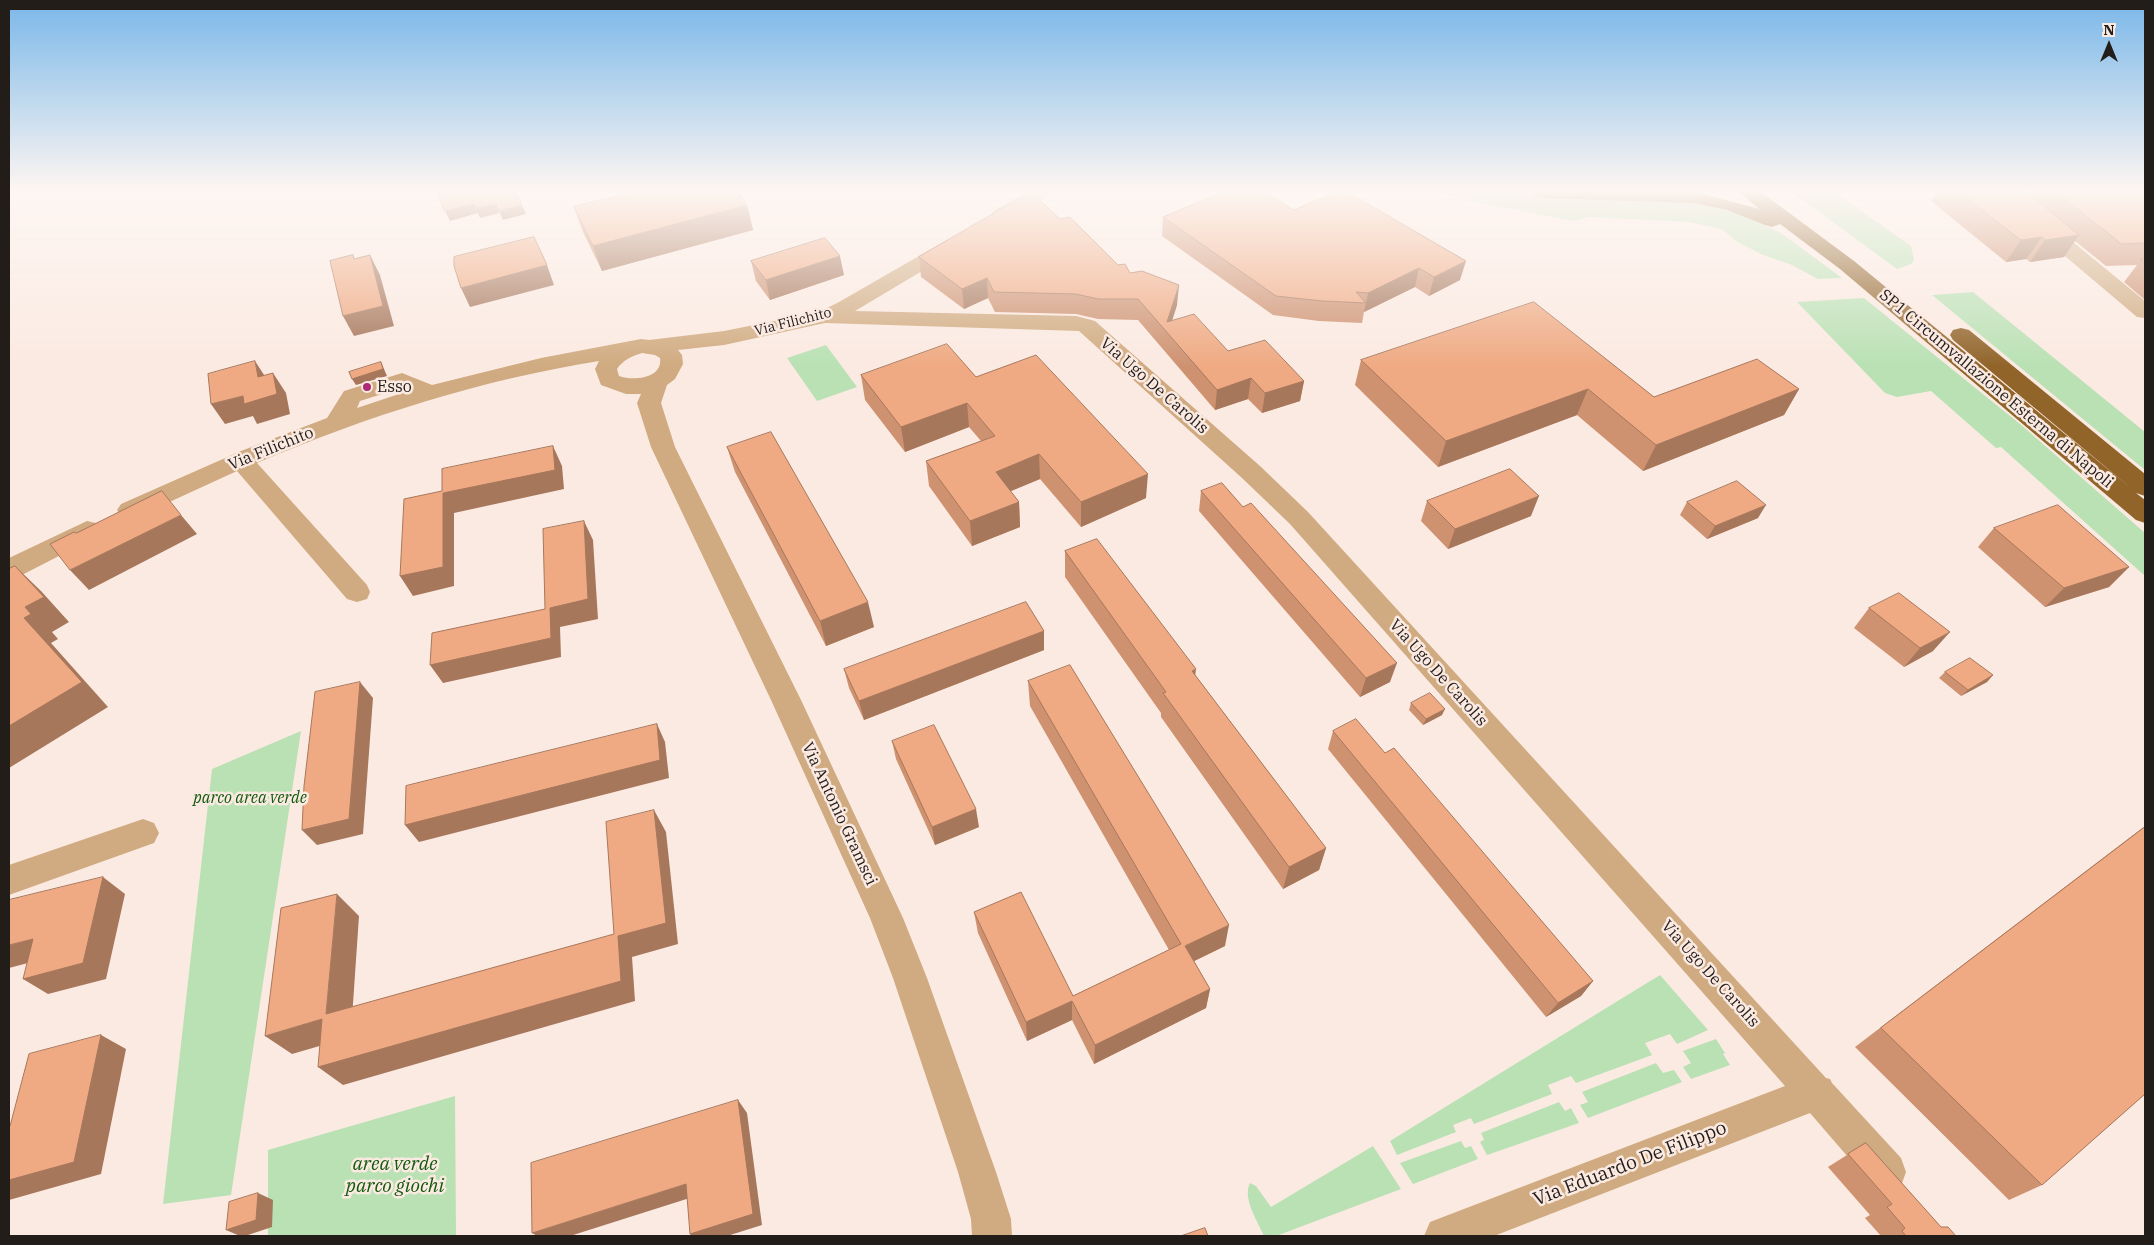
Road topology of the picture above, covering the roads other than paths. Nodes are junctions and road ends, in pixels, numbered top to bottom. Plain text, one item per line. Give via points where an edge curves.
1 (943, 250) edge
2 (1823, 250) edge
3 (1828, 250) edge
4 (1852, 250) edge
5 (2071, 250) edge
6 (1848, 265) junction
7 (2127, 274) dead end
8 (2101, 275) junction
9 (2145, 312) edge
10 (825, 317) junction
11 (724, 338) junction
12 (653, 346) junction
13 (627, 350) junction
14 (548, 365) junction
15 (673, 366) junction
16 (612, 378) junction
17 (656, 382) junction
18 (654, 423) junction
19 (242, 461) junction
20 (2145, 486) edge
21 (2145, 514) edge
22 (9, 570) edge
23 (357, 592) dead end
24 (142, 833) dead end
25 (9, 880) edge
26 (1817, 1092) junction
27 (1906, 1193) edge
28 (995, 1230) edge
29 (1444, 1236) edge

1 - 10 street, Via Filichito
2 - 6 highway
3 - 6 highway, SP1 Circumvallazione Esterna di Napoli
4 - 20 highway, SP1 Circumvallazione Esterna di Napoli via 1897,283
5 - 8 street
6 - 21 highway, SP1 Circumvallazione Esterna di Napoli
7 - 8 street
8 - 9 street
10 - 11 street, Via Filichito
10 - 26 street, Via Ugo De Carolis via 1066,322 1086,326 1299,518
11 - 12 street, Via Filichito
11 - 15 street, Via Filichito via 704,346
12 - 13 street
12 - 15 street via 670,353
13 - 14 street, Via Filichito
13 - 16 street via 609,362
14 - 16 street, Via Filichito via 590,367
14 - 19 street, Via Filichito via 431,393 290,440
15 - 17 street via 665,377
16 - 17 street via 638,387
16 - 18 street, Via Antonio Gramsci
17 - 18 street, Via Antonio Gramsci via 649,403
18 - 28 street, Via Antonio Gramsci via 886,918 910,978
19 - 22 street, Via Filichito via 109,520
19 - 23 street
24 - 25 street
26 - 27 street, Via Ugo De Carolis
26 - 29 street, Via Eduardo De Filippo

